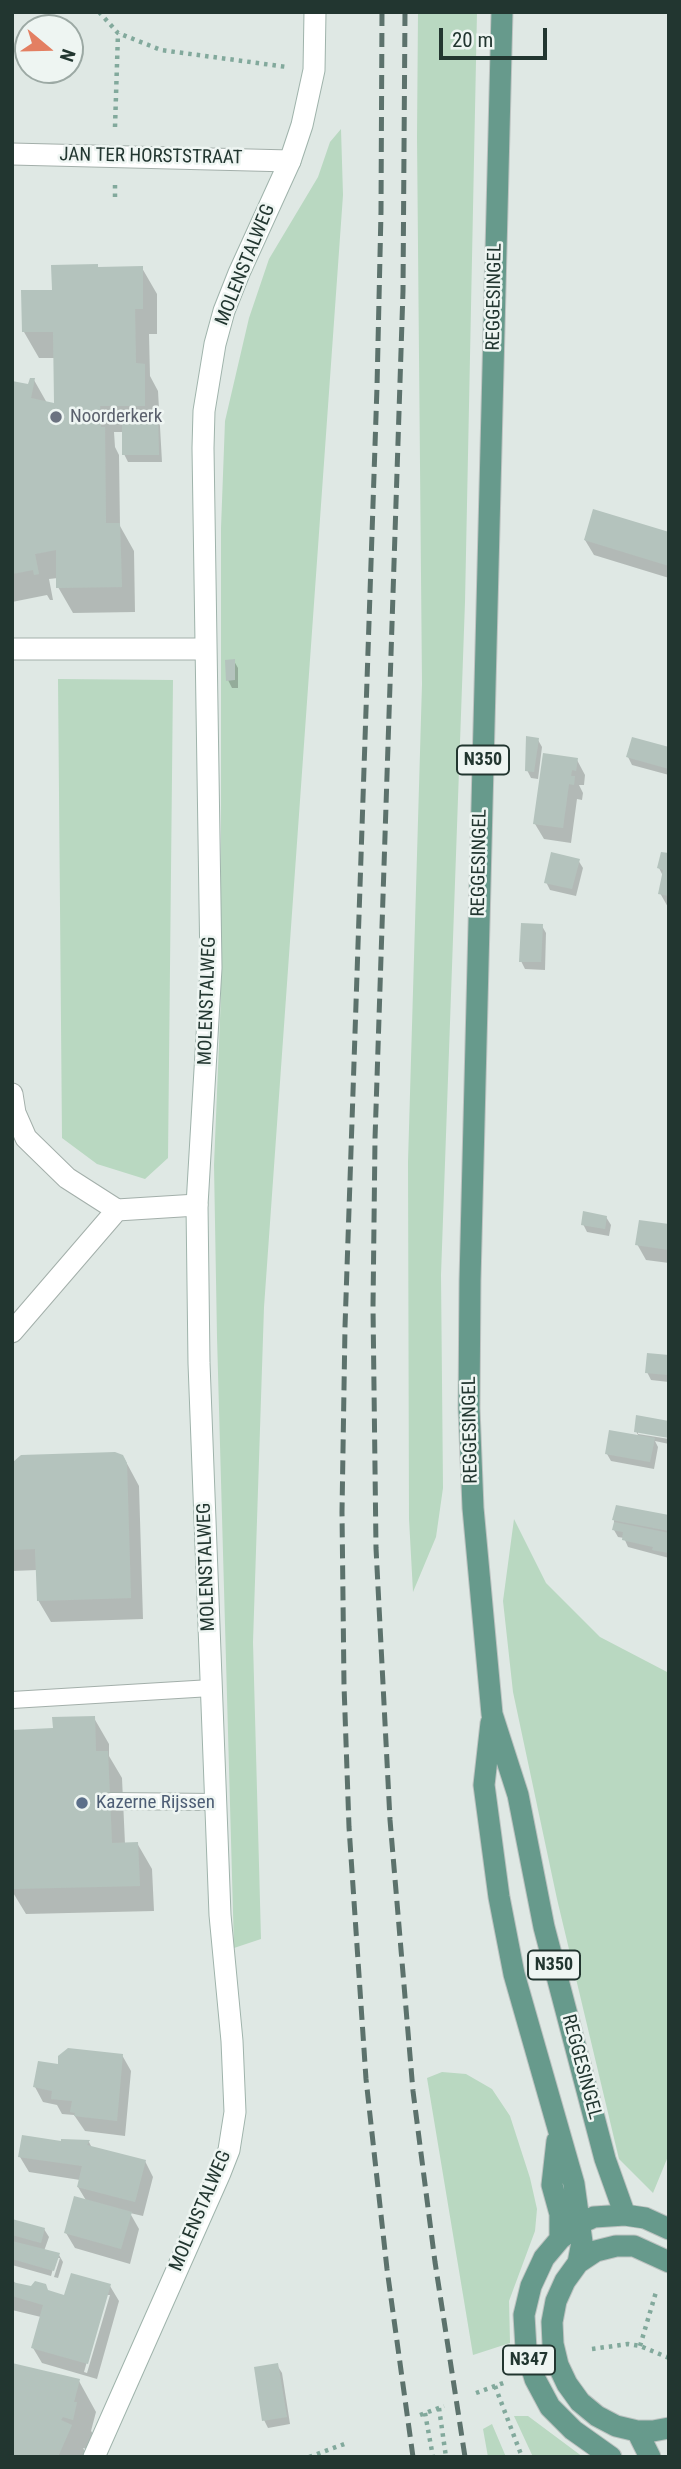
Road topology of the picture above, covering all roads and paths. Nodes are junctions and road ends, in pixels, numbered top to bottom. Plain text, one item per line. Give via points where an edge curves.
1 (99, 12) edge
2 (315, 12) edge
3 (502, 12) edge
4 (118, 33) junction
5 (314, 70) junction
6 (12, 154) edge
7 (114, 157) junction
8 (290, 161) junction
9 (115, 202) dead end
10 (12, 649) edge
11 (205, 649) junction
12 (12, 1094) edge
13 (197, 1205) junction
14 (117, 1210) junction
15 (12, 1332) edge
16 (211, 1688) junction
17 (12, 1700) edge
18 (492, 1714) junction
19 (111, 1801) dead end
20 (216, 1802) junction
21 (558, 2129) junction
22 (625, 2215) junction
23 (581, 2222) junction
24 (669, 2229) edge
25 (560, 2239) junction
26 (669, 2262) edge
27 (578, 2263) junction
28 (656, 2292) dead end
29 (640, 2346) junction
30 (592, 2349) dead end
31 (669, 2358) edge
32 (510, 2381) dead end
33 (495, 2386) junction
34 (477, 2393) dead end
35 (669, 2428) edge
36 (637, 2431) junction
37 (347, 2443) dead end
38 (94, 2457) edge
39 (309, 2457) edge
40 (433, 2457) edge
41 (446, 2457) edge
42 (522, 2457) edge
43 (611, 2457) edge
44 (650, 2457) edge

1 - 4 path
2 - 5 street, MOLENSTALWEG
3 - 18 main road, REGGESINGEL / N350 via 469,1408 473,1508
4 - 5 path via 162,50
4 - 7 path
5 - 8 street, MOLENSTALWEG
6 - 7 street, JAN TER HORSTSTRAAT
7 - 8 street, JAN TER HORSTSTRAAT
7 - 9 path
8 - 11 street, MOLENSTALWEG via 229,298 208,379 202,448
10 - 11 street
11 - 13 street, MOLENSTALWEG via 211,968
12 - 14 street via 26,1138 67,1178
13 - 14 street
13 - 16 street, MOLENSTALWEG
14 - 15 street
16 - 17 lane
16 - 20 street, MOLENSTALWEG
18 - 21 main road, REGGESINGEL / N350 via 484,1785 499,1897 514,1974
18 - 22 main road, REGGESINGEL / N350 via 518,1795 544,1927 605,2159
19 - 20 lane
20 - 38 street, MOLENSTALWEG via 220,1915 235,2086 229,2150
21 - 23 main road, REGGESINGEL / N350
21 - 25 main road, REGGESINGEL / N350 via 552,2185 560,2214
22 - 23 main road, N347
22 - 24 main road, N347
23 - 25 main road, N347
23 - 27 main road, N347
25 - 43 main road, N347 via 544,2258 531,2286 524,2315 526,2349 550,2407
26 - 27 main road via 634,2246 616,2246 596,2251
27 - 36 main road, N347 via 556,2301 552,2322 558,2365 567,2384 589,2409 616,2426
28 - 29 path
29 - 30 path
29 - 31 path
32 - 33 path
33 - 34 path
33 - 42 path
35 - 36 main road, N347
36 - 44 main road
37 - 39 path
40 - 41 path via 423,2414 441,2407

